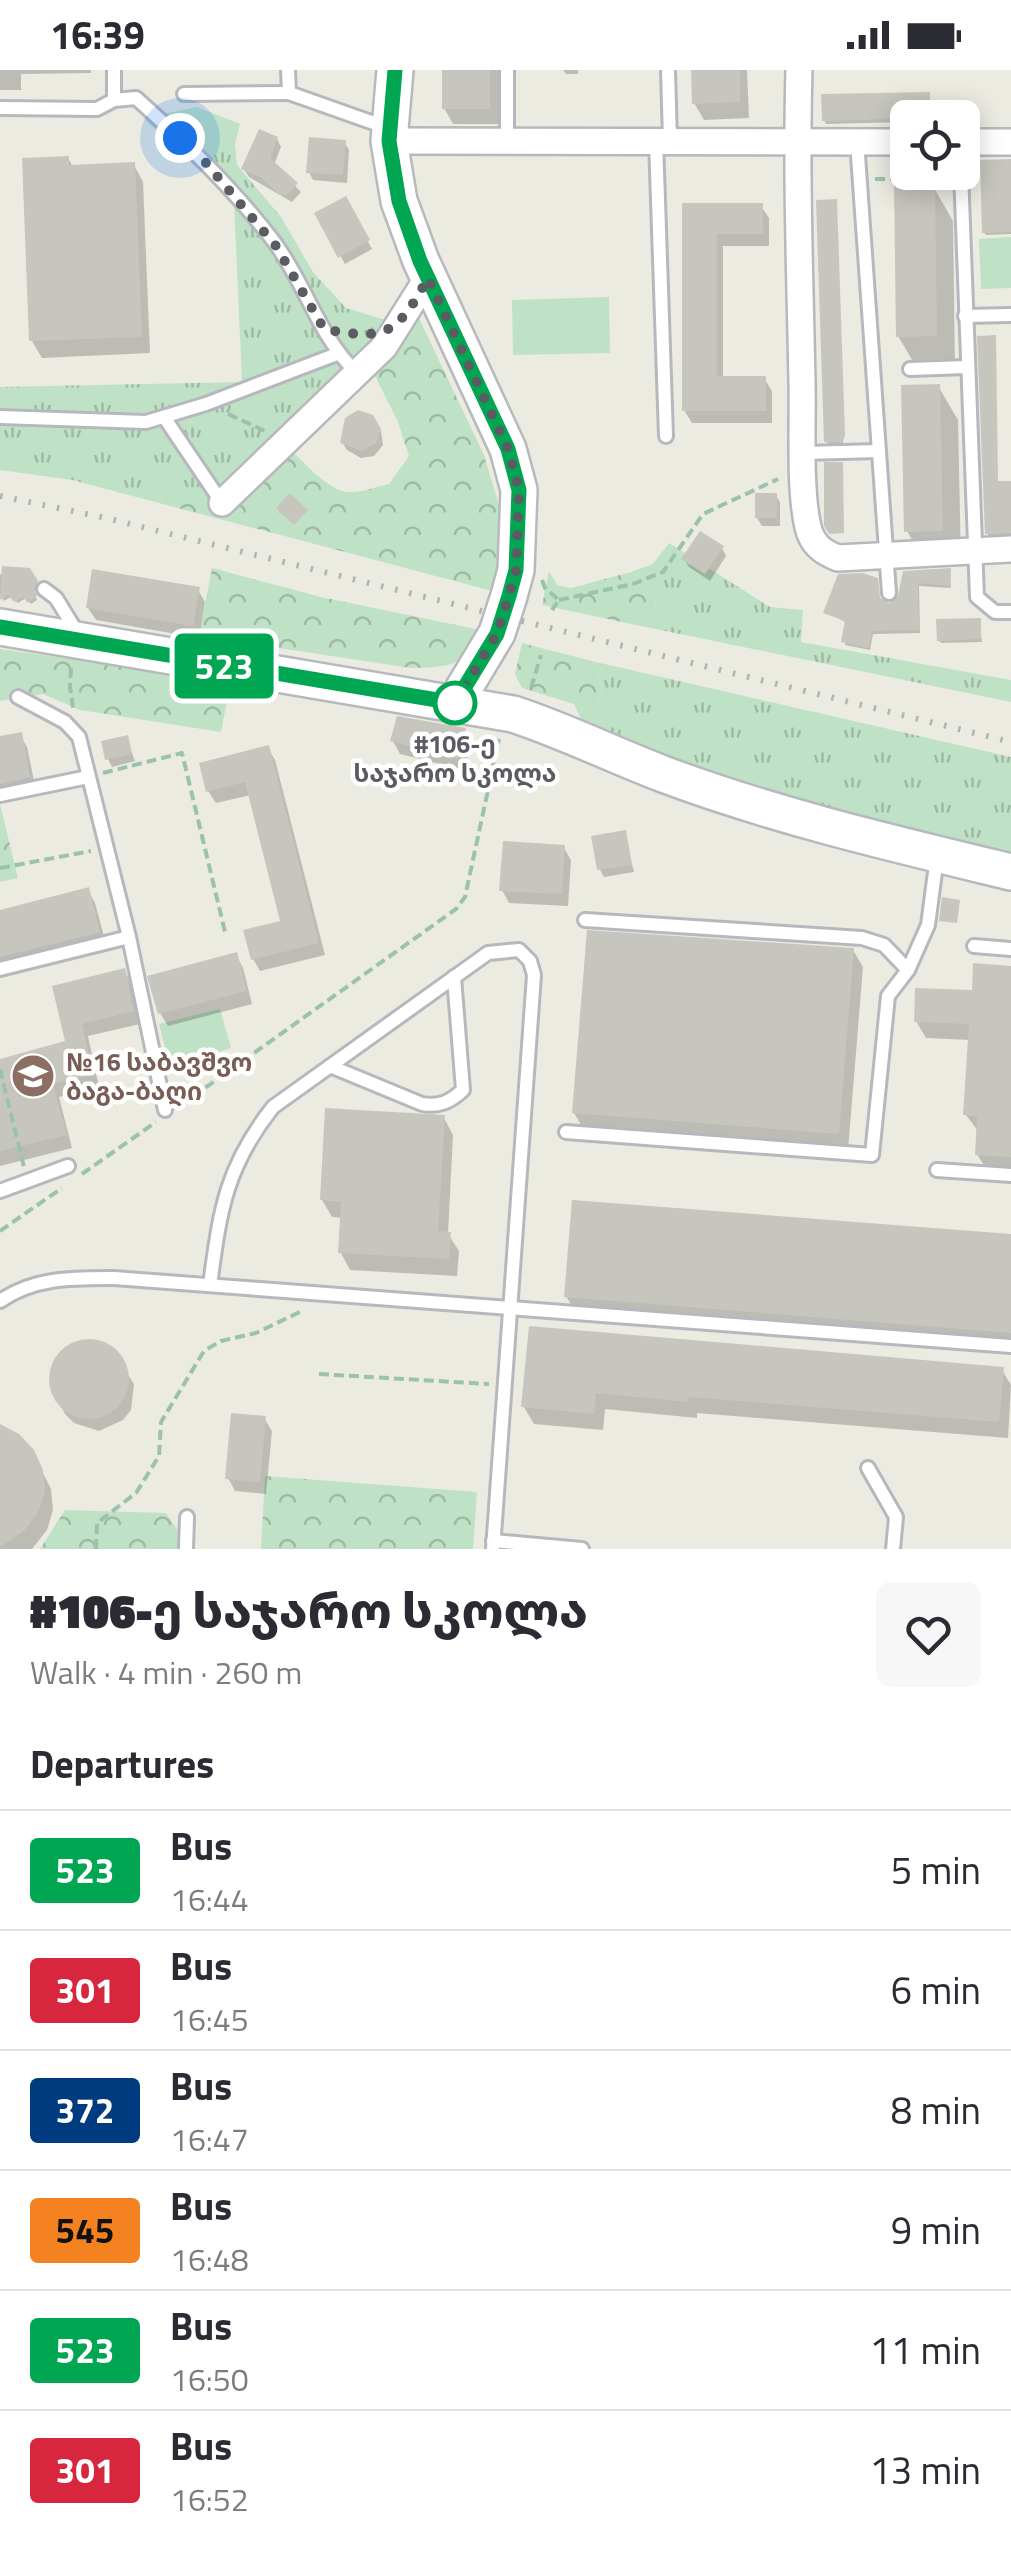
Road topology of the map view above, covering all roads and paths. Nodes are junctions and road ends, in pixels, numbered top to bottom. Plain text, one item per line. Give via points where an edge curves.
1 (114, 70) edge
2 (288, 70) edge
3 (395, 70) edge
4 (508, 70) edge
5 (668, 70) edge
6 (799, 70) edge
7 (289, 92) junction
8 (184, 94) dead end
9 (114, 100) junction
10 (0, 108) edge
11 (390, 135) junction
12 (507, 141) junction
13 (663, 141) junction
14 (857, 141) junction
15 (797, 142) junction
16 (890, 142) edge
17 (980, 142) edge
18 (1011, 142) edge
19 (890, 179) edge
20 (860, 180) junction
21 (962, 190) edge
22 (428, 278) junction
23 (1011, 315) edge
24 (966, 316) junction
25 (338, 354) junction
26 (967, 367) junction
27 (910, 369) dead end
28 (357, 373) junction
29 (206, 404) junction
30 (0, 416) edge
31 (164, 416) junction
32 (666, 436) dead end
33 (287, 441) junction
34 (879, 451) junction
35 (804, 460) junction
36 (222, 504) joint
37 (1011, 549) edge
38 (973, 550) junction
39 (887, 553) junction
40 (44, 589) dead end
41 (889, 593) dead end
42 (559, 600) dead end
43 (1011, 612) edge
44 (0, 627) edge
45 (78, 640) junction
46 (542, 655) dead end
47 (18, 697) dead end
48 (455, 703) junction
49 (513, 714) junction
50 (79, 737) junction
51 (88, 777) junction
52 (0, 795) edge
53 (105, 848) junction
54 (937, 854) junction
55 (0, 868) edge
56 (1011, 872) edge
57 (585, 920) dead end
58 (129, 936) junction
59 (226, 936) dead end
60 (974, 946) dead end
61 (1011, 949) edge
62 (0, 969) edge
63 (908, 970) junction
64 (454, 977) junction
65 (330, 1066) junction
66 (0, 1069) edge
67 (166, 1114) junction
68 (566, 1132) dead end
69 (937, 1170) dead end
70 (74, 1171) joint
71 (1011, 1175) edge
72 (28, 1181) junction
73 (63, 1187) dead end
74 (0, 1192) edge
75 (0, 1230) edge
76 (210, 1285) junction
77 (320, 1293) junction
78 (0, 1300) edge
79 (510, 1307) junction
80 (1011, 1346) edge
81 (319, 1374) dead end
82 (504, 1385) junction
83 (868, 1468) dead end
84 (187, 1517) dead end
85 (493, 1545) edge
86 (96, 1549) edge
87 (186, 1549) edge
88 (582, 1549) edge
89 (894, 1549) edge

1 - 9 lane
2 - 7 lane
3 - 11 main road
4 - 12 lane
5 - 13 lane
6 - 15 street
7 - 8 lane
7 - 11 lane
9 - 10 lane via 97,109
9 - 25 lane via 136,98 201,157 276,246
11 - 12 street
11 - 22 main road via 399,201
12 - 13 street
13 - 15 street
13 - 32 lane
14 - 15 street
14 - 16 street
14 - 20 lane
15 - 35 street
17 - 18 street
19 - 20 path
20 - 34 lane
21 - 24 lane
22 - 28 street via 384,347
22 - 48 main road via 508,449 519,490 509,596 497,634
23 - 24 lane
24 - 26 lane
25 - 28 lane
25 - 29 lane
26 - 27 lane
26 - 38 lane
28 - 33 street
29 - 31 lane
29 - 33 path
30 - 31 lane via 146,422
31 - 36 lane
33 - 36 street
34 - 35 lane
34 - 39 lane
35 - 39 street via 812,540 838,558
35 - 42 path via 703,514 663,572
37 - 38 street
38 - 39 street
38 - 43 lane via 976,597 995,612
39 - 41 lane
40 - 45 lane
44 - 45 main road
45 - 48 main road
45 - 50 path via 70,687
46 - 49 path via 534,683
47 - 50 lane
48 - 49 main road
49 - 54 main road via 664,774
49 - 67 path via 496,744 465,897 456,908
50 - 51 lane
51 - 52 lane
51 - 53 lane
51 - 59 path via 182,753
53 - 55 path
53 - 58 lane
54 - 56 main road
54 - 63 lane via 928,925
57 - 63 lane via 862,938 884,945
58 - 62 lane
58 - 67 lane
60 - 61 lane
63 - 68 lane via 888,996 872,1155
64 - 65 lane
64 - 65 lane via 463,1090 452,1100 422,1104
64 - 79 lane via 503,949 519,950 534,975
65 - 76 lane via 273,1107 249,1137 222,1202
66 - 72 path
67 - 70 path
69 - 71 lane
70 - 72 lane
72 - 74 lane
73 - 75 path
76 - 77 lane
76 - 78 lane via 57,1278
77 - 79 lane
77 - 86 path via 302,1312 204,1351 161,1422 159,1456 136,1493 97,1523
79 - 80 lane
79 - 82 lane
81 - 82 path
82 - 85 lane
83 - 89 lane via 896,1517
84 - 87 lane
85 - 88 lane

